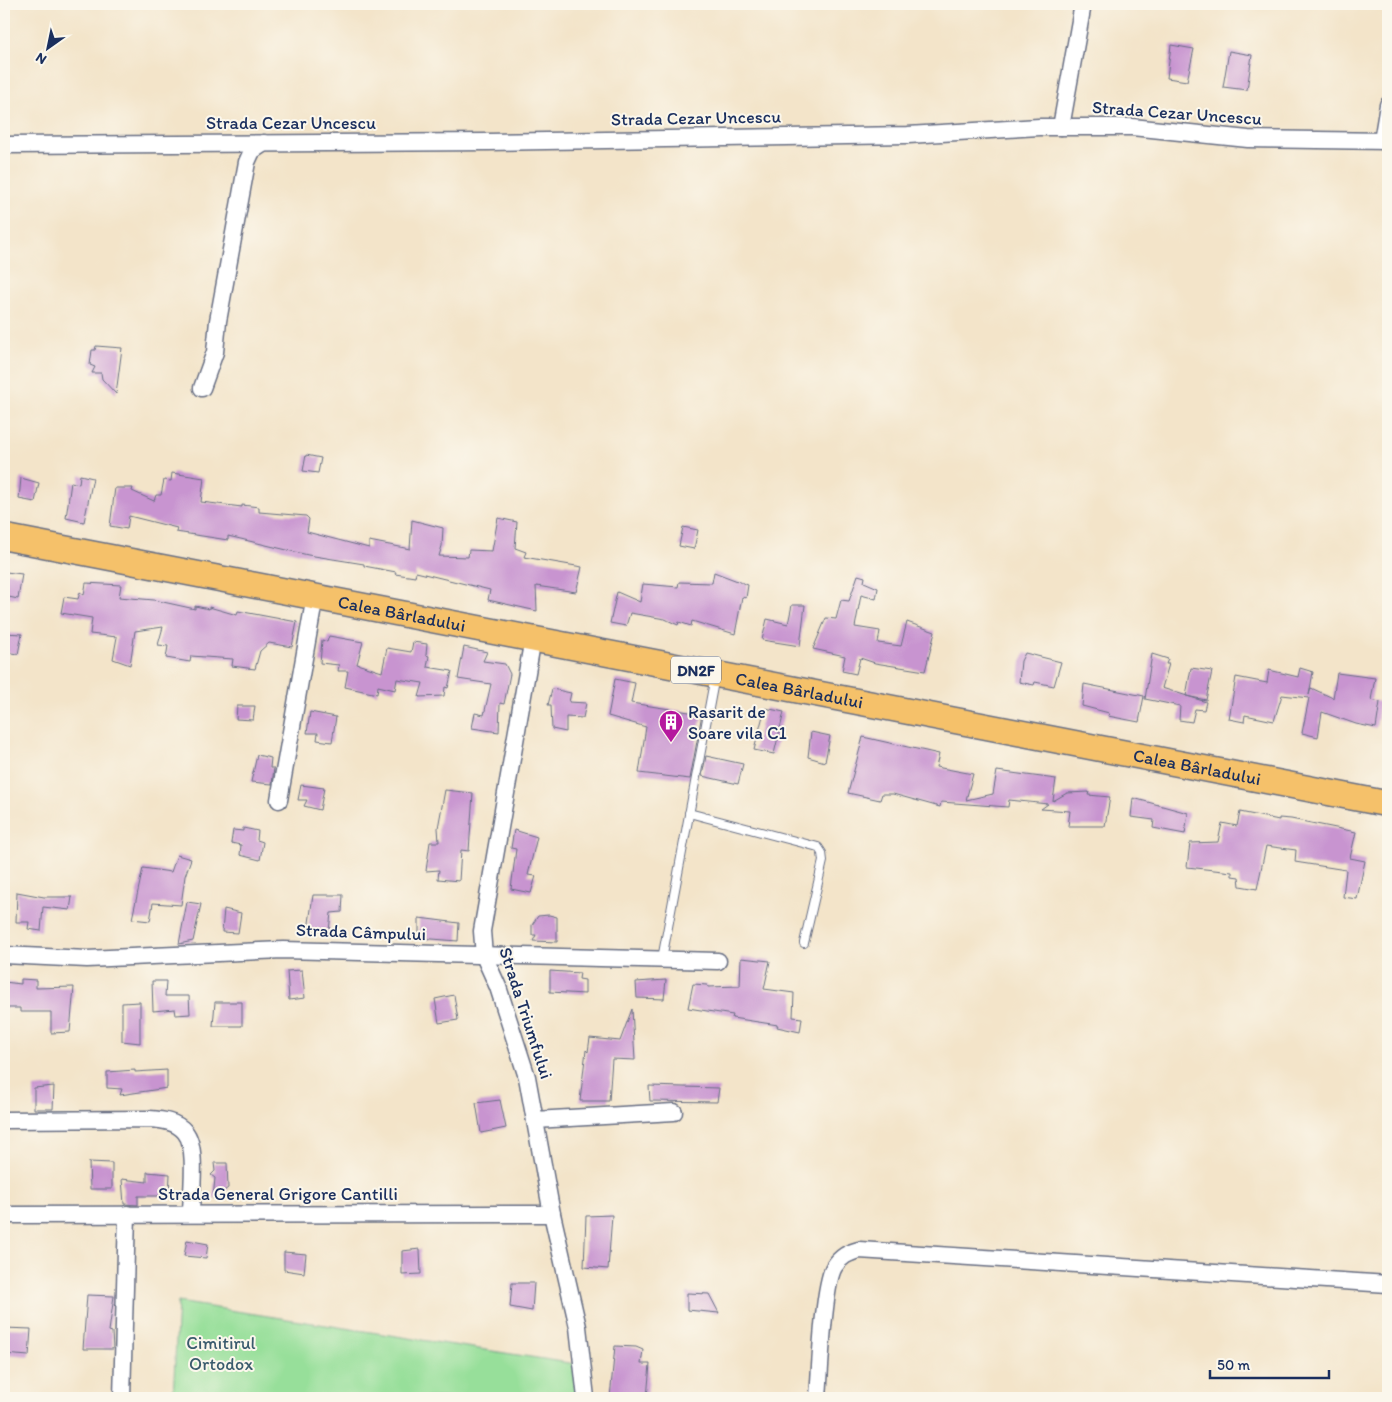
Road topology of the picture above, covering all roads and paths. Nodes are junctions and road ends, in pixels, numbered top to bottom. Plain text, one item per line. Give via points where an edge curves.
1 (1083, 4) edge
2 (1388, 105) edge
3 (1061, 127) junction
4 (1385, 141) edge
5 (264, 143) junction
6 (4, 145) edge
7 (202, 388) dead end
8 (4, 537) edge
9 (315, 596) junction
10 (533, 638) junction
11 (715, 674) junction
12 (279, 800) dead end
13 (1388, 804) edge
14 (689, 813) junction
15 (804, 943) dead end
16 (4, 956) edge
17 (484, 956) junction
18 (662, 959) junction
19 (718, 961) dead end
20 (674, 1112) dead end
21 (4, 1120) edge
22 (535, 1120) junction
23 (127, 1214) junction
24 (191, 1214) junction
25 (552, 1214) junction
26 (4, 1215) edge
27 (1388, 1284) edge
28 (122, 1398) edge
29 (586, 1398) edge
30 (818, 1398) edge

1 - 3 street
2 - 4 street
3 - 4 street, Strada Cezar Uncescu via 1132,127 1248,139
3 - 5 street, Strada Cezar Uncescu via 908,135
5 - 6 street, Strada Cezar Uncescu
5 - 7 street via 252,151 247,162 215,352
8 - 9 main road, Calea Bârladului / DN2F
9 - 10 main road, Calea Bârladului / DN2F
9 - 12 street
10 - 11 main road, Calea Bârladului / DN2F
10 - 17 street, Strada Triumfului via 484,909
11 - 13 main road, Calea Bârladului / DN2F
11 - 14 lane
14 - 15 lane via 818,847 823,862
14 - 18 lane
16 - 17 street, Strada Câmpului via 87,960 283,950
17 - 18 street, Strada Câmpului
17 - 22 street, Strada Triumfului via 498,987 527,1077
18 - 19 street, Strada Câmpului
20 - 22 street
21 - 24 street via 149,1119 178,1126 187,1133 192,1150
22 - 25 street, Strada Triumfului
23 - 24 street, Strada General Grigore Cantilli
23 - 26 street, Strada General Grigore Cantilli
23 - 28 street
24 - 25 street, Strada General Grigore Cantilli
25 - 29 street, Strada Triumfului via 578,1327
27 - 30 street via 859,1250 846,1253 834,1268 828,1295

